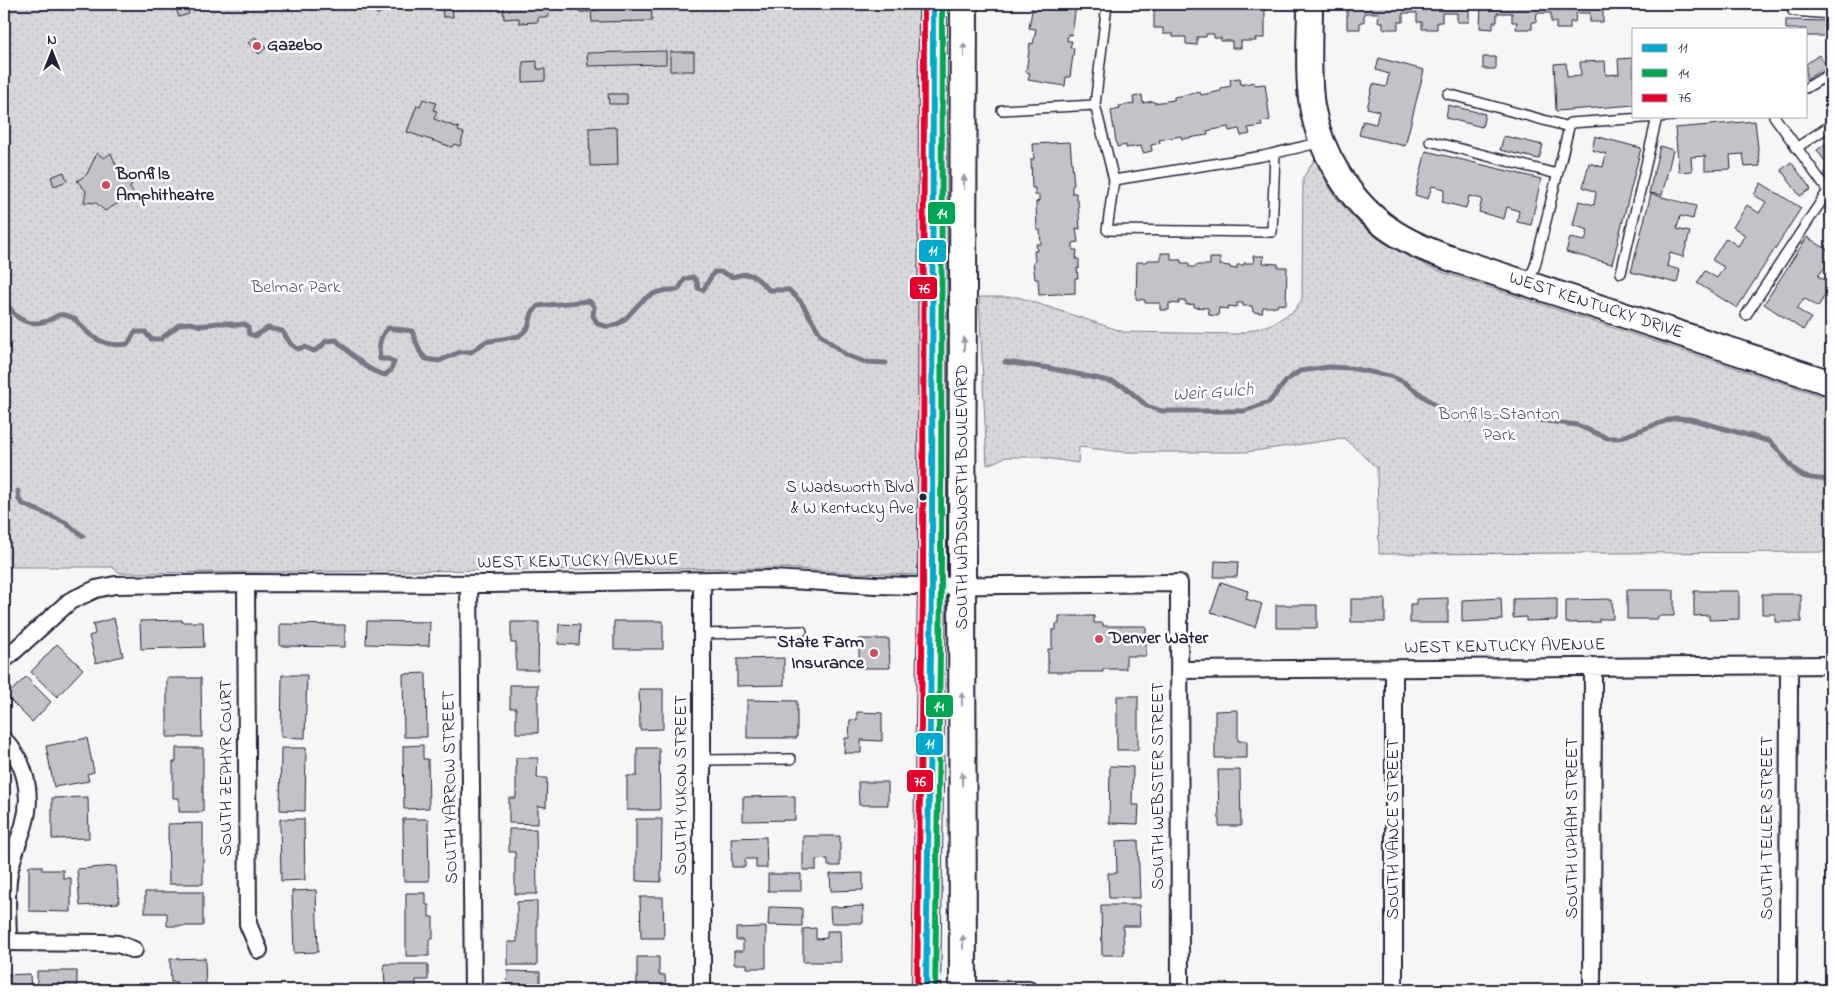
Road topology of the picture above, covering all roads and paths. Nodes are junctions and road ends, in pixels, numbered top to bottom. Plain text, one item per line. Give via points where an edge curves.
1 (933, 4) edge
2 (964, 4) edge
3 (1107, 4) edge
4 (1310, 4) edge
5 (1793, 4) edge
6 (1831, 14) edge
7 (1831, 74) edge
8 (1808, 87) edge
9 (1448, 94) dead end
10 (1095, 105) junction
11 (1002, 110) dead end
12 (1648, 118) edge
13 (1664, 118) edge
14 (1775, 118) edge
15 (1831, 125) edge
16 (1569, 127) junction
17 (1430, 141) dead end
18 (1322, 142) junction
19 (1796, 148) junction
20 (1275, 154) junction
21 (1557, 174) junction
22 (1114, 180) junction
23 (1830, 194) edge
24 (1621, 273) dead end
25 (1527, 284) junction
26 (1746, 314) dead end
27 (1831, 383) edge
28 (702, 580) junction
29 (246, 583) junction
30 (1179, 583) joint
31 (469, 584) junction
32 (962, 585) junction
33 (932, 586) junction
34 (802, 631) dead end
35 (702, 634) junction
36 (4, 660) edge
37 (1831, 664) edge
38 (1789, 665) junction
39 (1593, 666) junction
40 (1394, 668) junction
41 (1179, 670) junction
42 (4, 740) edge
43 (791, 759) dead end
44 (702, 760) junction
45 (6, 942) edge
46 (134, 950) dead end
47 (259, 950) dead end
48 (473, 990) edge
49 (702, 990) edge
50 (926, 990) edge
51 (963, 990) edge
52 (1029, 990) edge
53 (1180, 990) edge
54 (1394, 990) edge
55 (1592, 990) edge
56 (1788, 990) edge

1 - 33 main road, SOUTH WADSWORTH BOULEVARD
32 -> 2 main road, SOUTH WADSWORTH BOULEVARD
3 - 10 lane
4 - 18 street via 1310,91
5 - 6 lane via 1793,11
7 - 8 lane
9 - 16 lane
10 - 11 lane
10 - 22 lane
12 - 16 lane via 1570,123
13 - 24 lane
14 - 19 lane
15 - 19 lane
16 - 21 lane
17 - 21 lane
18 - 20 lane
18 - 25 street, WEST KENTUCKY DRIVE via 1341,177 1369,213 1398,235 1424,248
19 - 23 lane
20 - 22 lane
20 - 22 lane via 1272,232 1108,230
21 - 25 lane via 1535,266
23 - 26 lane
25 - 27 street, WEST KENTUCKY DRIVE
28 - 31 street, WEST KENTUCKY AVENUE
28 - 33 street, WEST KENTUCKY AVENUE via 772,579
28 - 35 street, SOUTH YUKON STREET
29 - 31 street, WEST KENTUCKY AVENUE
29 - 36 street, WEST KENTUCKY AVENUE via 126,584 96,589 64,606
29 - 47 street, SOUTH ZEPHYR COURT via 248,924
30 - 32 street, WEST KENTUCKY AVENUE
30 - 41 street, SOUTH WEBSTER STREET
31 - 48 street, SOUTH YARROW STREET
32 - 33 street, WEST KENTUCKY AVENUE
51 -> 32 main road, SOUTH WADSWORTH BOULEVARD
33 - 50 main road, SOUTH WADSWORTH BOULEVARD
34 - 35 lane
35 - 44 street, SOUTH YUKON STREET
37 - 38 street, WEST KENTUCKY AVENUE
38 - 39 street, WEST KENTUCKY AVENUE
38 - 56 street, SOUTH TELLER STREET
39 - 40 street, WEST KENTUCKY AVENUE
39 - 55 street, SOUTH UPHAM STREET
40 - 41 street, WEST KENTUCKY AVENUE
40 - 54 street, SOUTH VANCE STREET
41 - 53 street, SOUTH WEBSTER STREET
42 - 45 street via 20,760 28,801 26,820 9,874
43 - 44 lane
44 - 49 street, SOUTH YUKON STREET
45 - 46 street via 112,943
51 - 52 street

